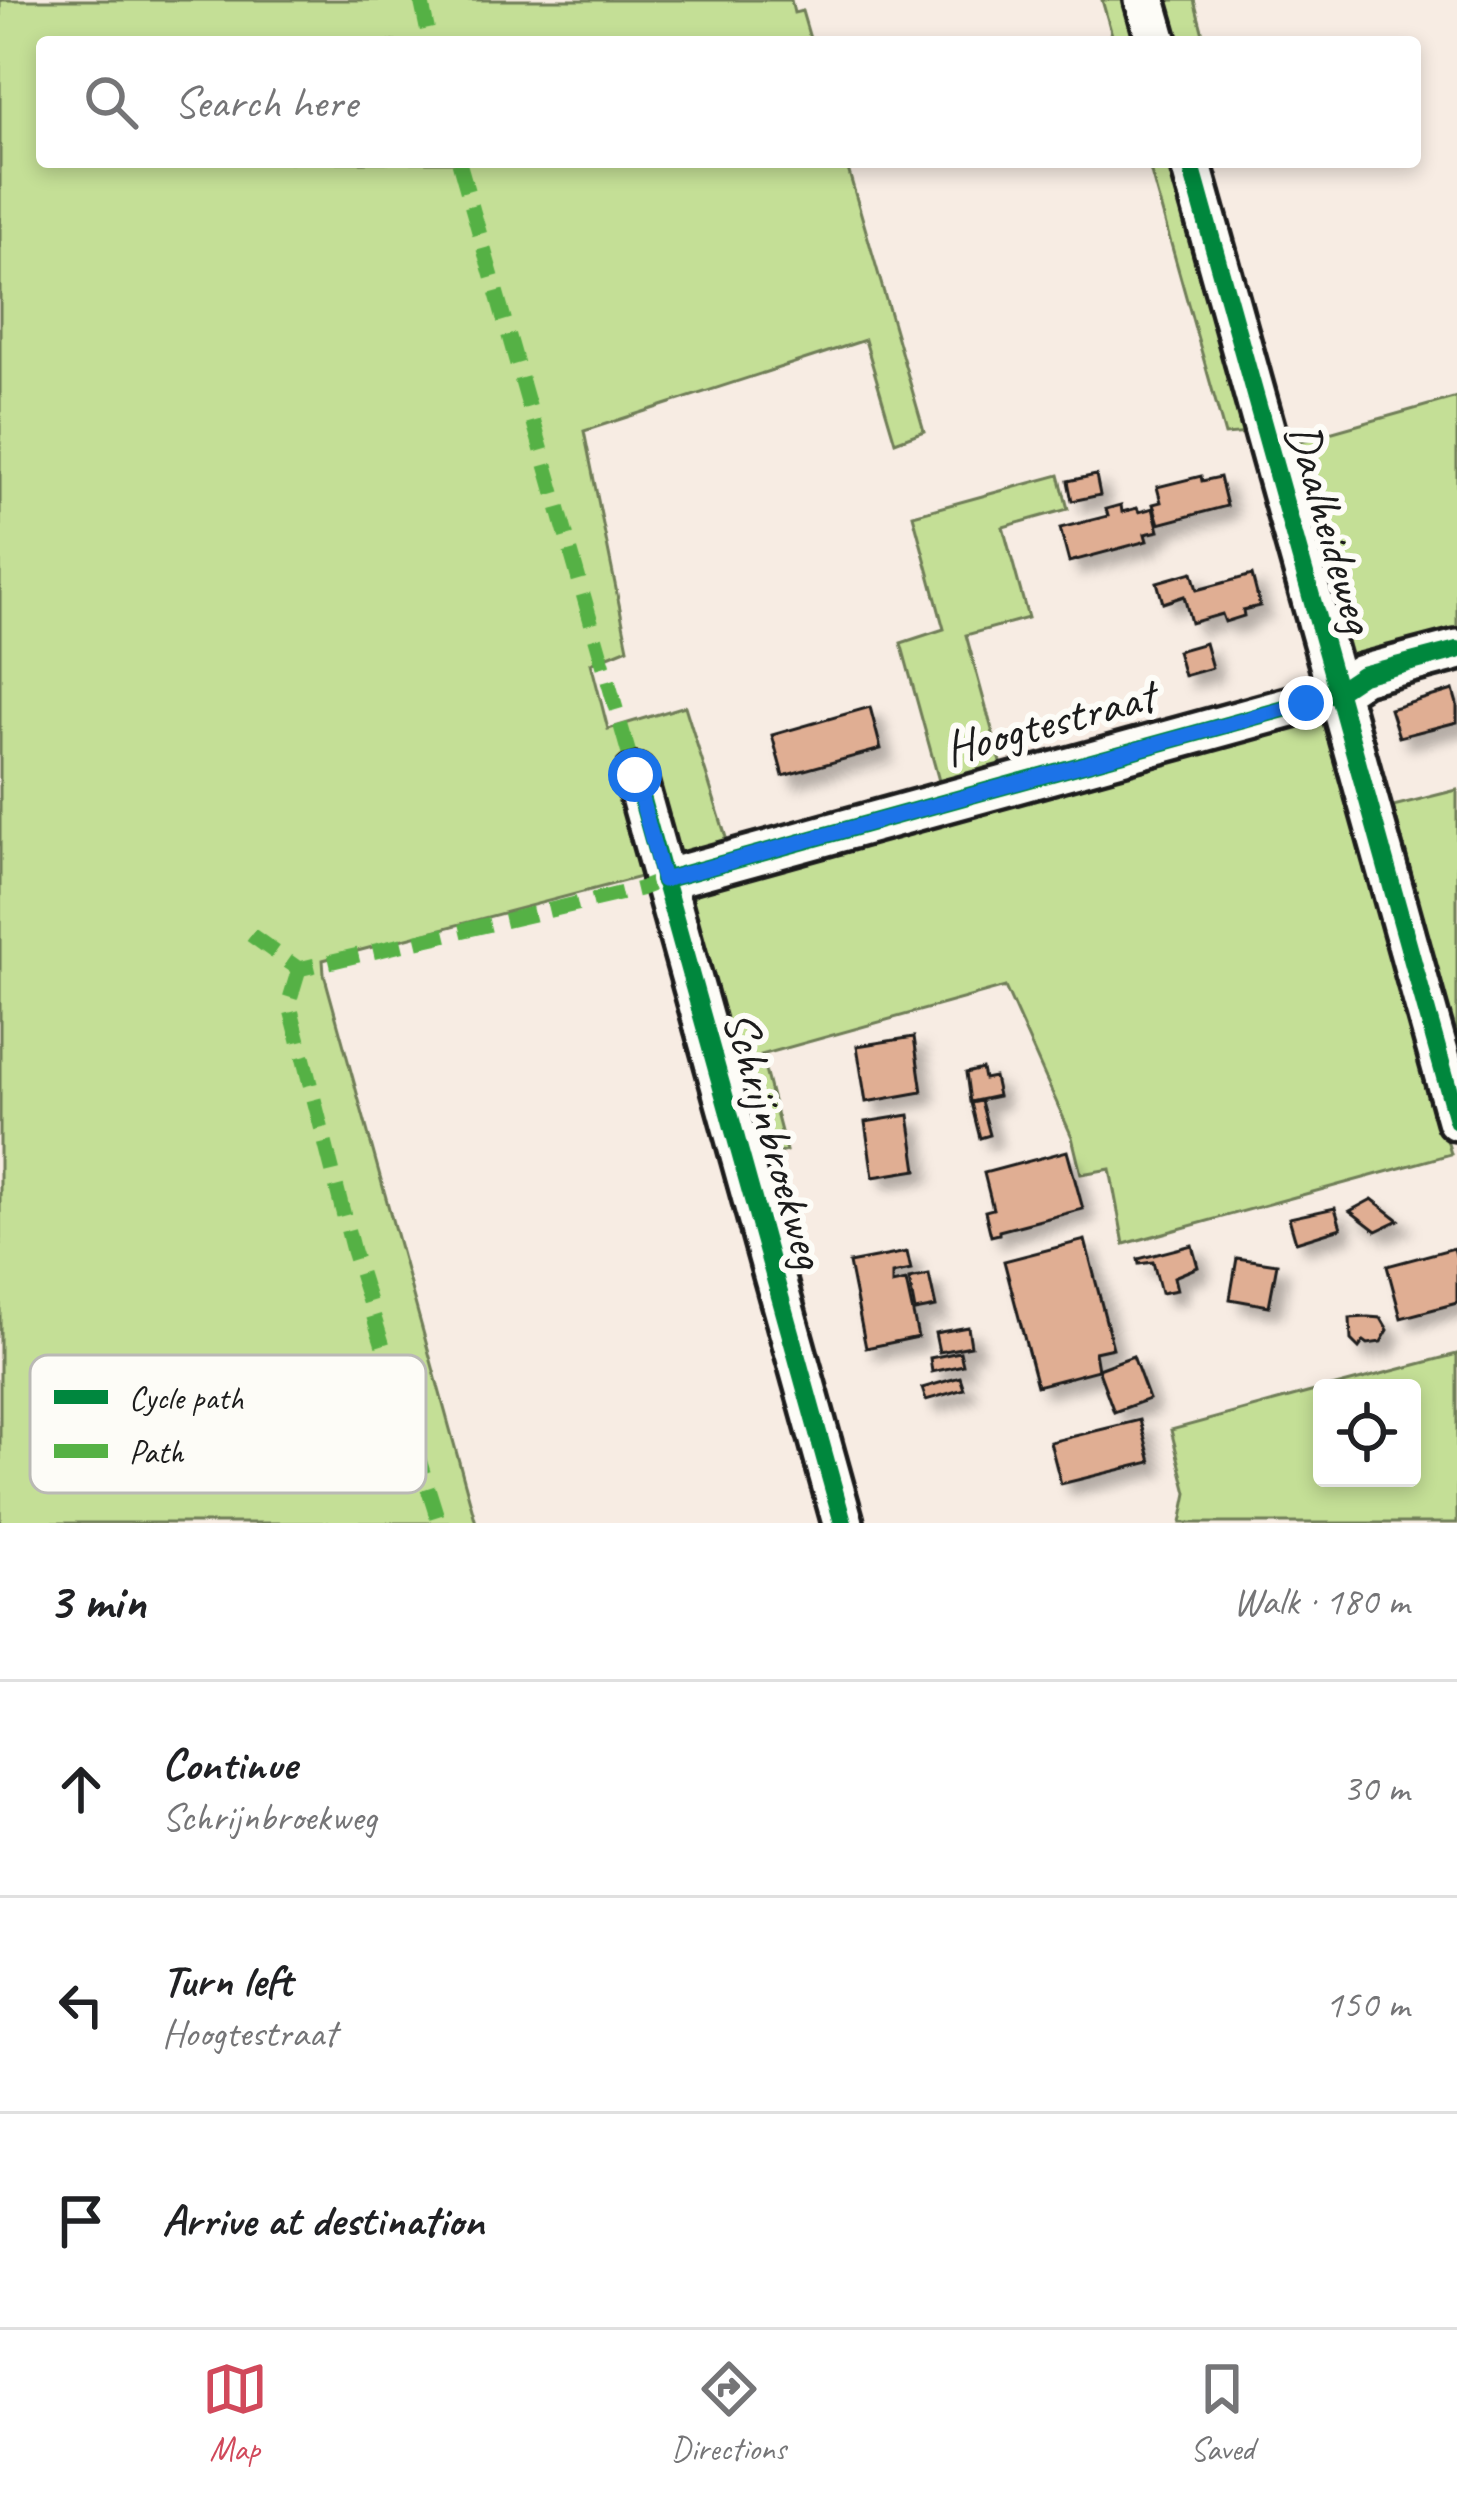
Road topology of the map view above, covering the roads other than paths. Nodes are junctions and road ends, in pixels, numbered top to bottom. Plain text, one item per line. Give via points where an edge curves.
1 (1145, 0) edge
2 (1155, 36) edge
3 (1192, 168) edge
4 (1457, 650) edge
5 (1338, 691) junction
6 (635, 775) dead end
7 (663, 880) junction
8 (1457, 1120) edge
9 (843, 1523) edge

1 - 2 street
3 - 5 street, Daalheideweg
4 - 5 street, Hoogtestraat via 1362,675
5 - 7 street, Hoogtestraat
5 - 8 street, Daalheideweg
6 - 7 street, Schrijnbroekweg
7 - 9 street, Schrijnbroekweg

